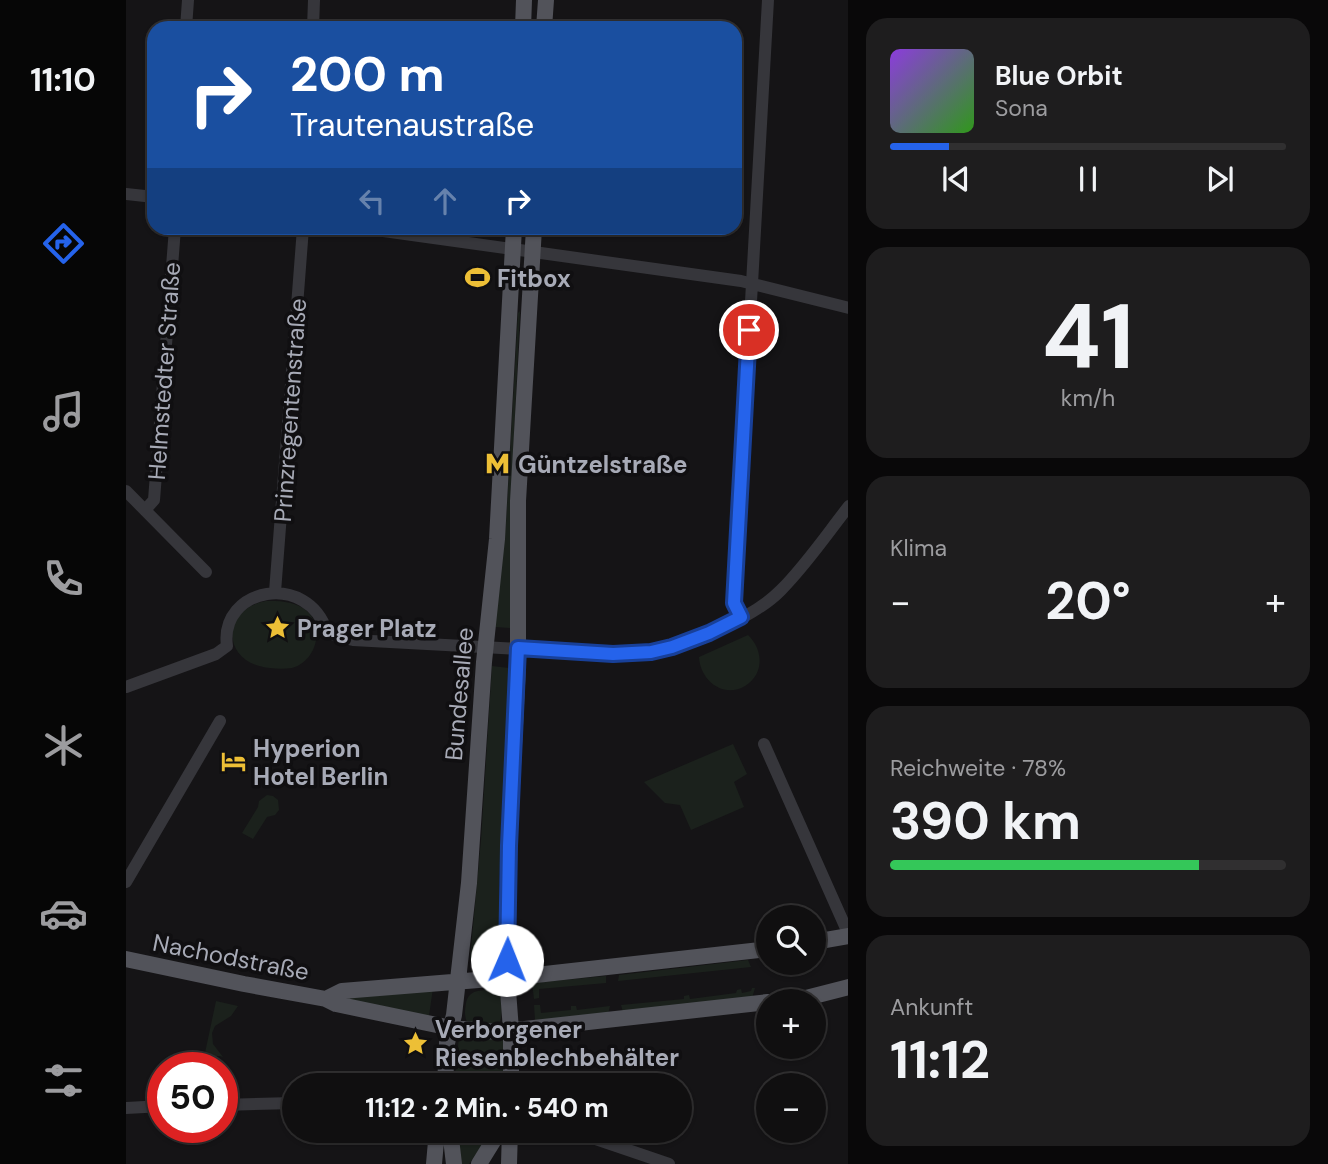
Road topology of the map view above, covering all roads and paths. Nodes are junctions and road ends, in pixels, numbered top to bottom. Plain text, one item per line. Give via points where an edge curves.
1 (188, 0) edge
2 (314, 0) edge
3 (524, 0) edge
4 (546, 0) edge
5 (768, 0) edge
6 (186, 21) edge
7 (313, 21) edge
8 (523, 21) edge
9 (544, 21) edge
10 (126, 194) edge
11 (147, 196) edge
12 (174, 235) edge
13 (302, 235) edge
14 (412, 235) edge
15 (514, 235) edge
16 (534, 235) edge
17 (513, 249) junction
18 (533, 251) junction
19 (752, 284) junction
20 (510, 306) junction
21 (529, 307) junction
22 (848, 308) edge
23 (126, 491) edge
24 (848, 507) edge
25 (145, 510) junction
26 (206, 572) dead end
27 (275, 592) junction
28 (741, 617) junction
29 (485, 647) junction
30 (518, 648) junction
31 (126, 687) edge
32 (220, 721) dead end
33 (764, 744) dead end
34 (126, 882) edge
35 (848, 933) edge
36 (848, 935) edge
37 (826, 940) edge
38 (756, 951) edge
39 (126, 959) edge
40 (507, 977) junction
41 (458, 982) junction
42 (848, 988) edge
43 (826, 993) edge
44 (326, 999) junction
45 (756, 1003) edge
46 (451, 1028) junction
47 (511, 1030) junction
48 (446, 1073) edge
49 (511, 1073) edge
50 (282, 1103) edge
51 (238, 1105) edge
52 (147, 1107) edge
53 (126, 1108) edge
54 (436, 1143) edge
55 (452, 1143) edge
56 (492, 1143) edge
57 (510, 1143) edge
58 (607, 1143) edge
59 (434, 1164) edge
60 (454, 1164) edge
61 (480, 1164) edge
62 (509, 1164) edge
63 (669, 1164) edge

1 - 6 street
2 - 7 street
3 - 8 main road
4 - 9 main road
5 - 19 street
10 - 11 street
12 - 25 street, Helmstedter Straße via 154,500
13 - 27 street, Prinzregentenstraße
14 - 17 street
15 - 17 main road, Bundesallee
16 - 18 main road
17 - 18 street
17 - 20 main road, Bundesallee
18 - 19 street
18 - 21 main road
19 - 22 street
19 - 28 street via 734,603
20 - 21 main road
20 - 29 main road, Bundesallee via 497,539
21 - 30 main road via 518,501
23 - 25 street
24 - 28 street via 779,592
25 - 26 street
27 - 29 street via 308,603 321,616 327,632 339,637
27 - 31 street via 251,599 236,612 226,632 227,646
28 - 30 street via 697,638 651,652
29 - 30 street
29 - 41 main road, Bundesallee
30 - 40 main road
32 - 34 street
33 - 35 street
36 - 37 main road
38 - 40 main road, Nachodstraße
39 - 44 main road, Nachodstraße
40 - 41 main road, Nachodstraße
40 - 47 main road
41 - 44 main road, Nachodstraße via 342,991
41 - 46 main road, Bundesallee
42 - 43 main road
44 - 46 main road, Nachodstraße
45 - 47 main road, Nachodstraße
46 - 47 main road, Nachodstraße
46 - 48 main road, Bundesallee
47 - 49 main road
50 - 51 street
52 - 53 street
54 - 59 main road
55 - 60 main road
56 - 61 main road
57 - 62 main road
58 - 63 street

